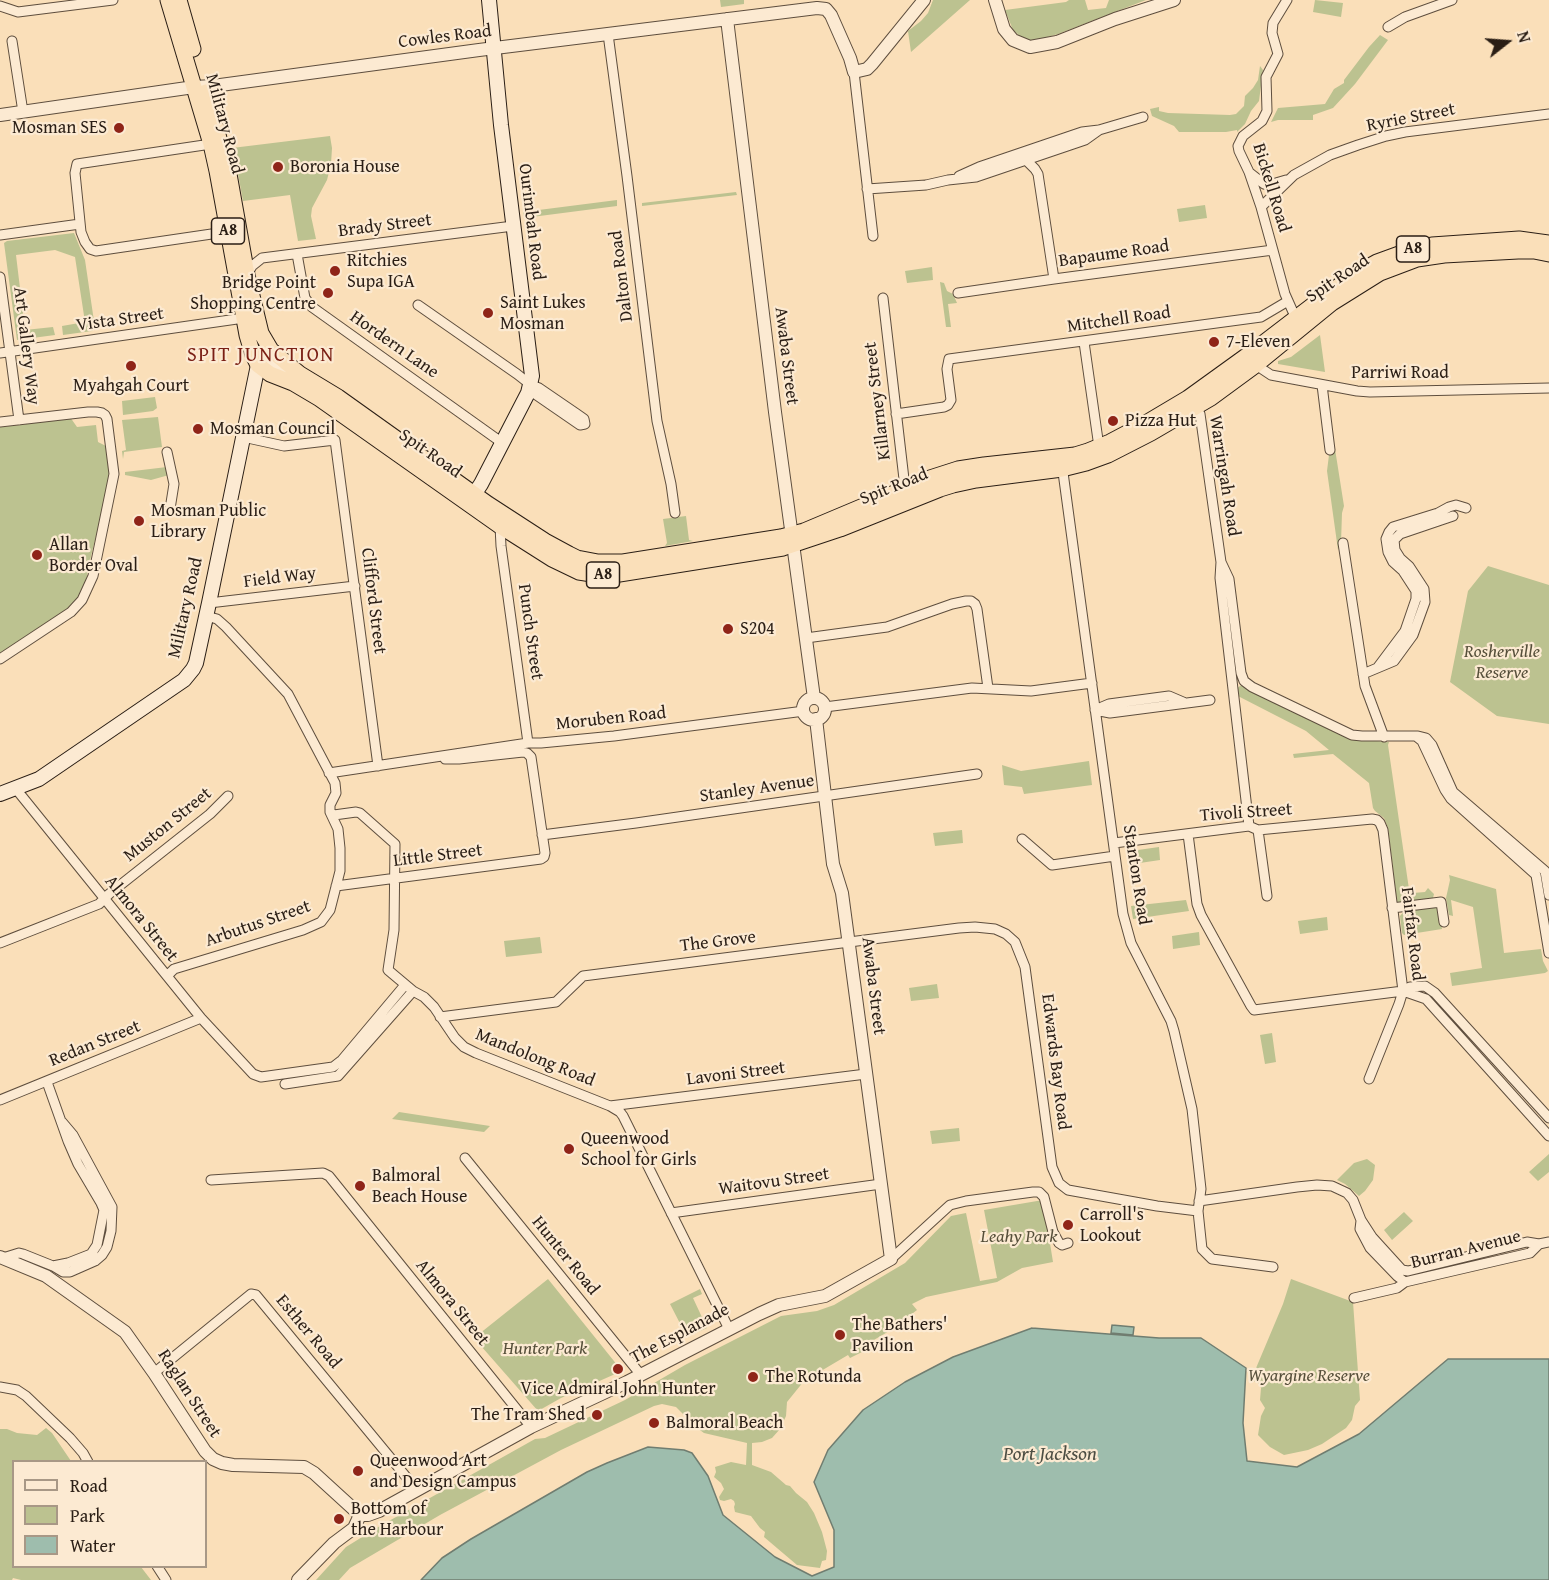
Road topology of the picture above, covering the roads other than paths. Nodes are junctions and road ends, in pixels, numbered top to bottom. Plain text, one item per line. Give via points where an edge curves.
1 (113, 0) edge
2 (168, 0) edge
3 (179, 0) edge
4 (489, 0) edge
5 (924, 0) edge
6 (995, 0) edge
7 (1174, 0) edge
8 (1287, 0) edge
9 (1452, 0) edge
10 (0, 6) edge
11 (727, 19) junction
12 (1388, 27) dead end
13 (608, 34) junction
14 (12, 41) dead end
15 (493, 49) junction
16 (854, 72) junction
17 (199, 87) junction
18 (23, 112) junction
19 (1549, 114) edge
20 (0, 115) edge
21 (1143, 117) dead end
22 (1099, 130) junction
23 (211, 144) junction
24 (1026, 160) junction
25 (1249, 172) junction
26 (948, 180) junction
27 (1288, 180) junction
28 (867, 189) junction
29 (1261, 207) junction
30 (80, 224) junction
31 (513, 226) junction
32 (234, 231) junction
33 (0, 235) edge
34 (873, 236) dead end
35 (1549, 243) edge
36 (242, 246) junction
37 (1273, 250) junction
38 (297, 254) junction
39 (1549, 254) edge
40 (262, 258) junction
41 (247, 275) junction
42 (0, 277) edge
43 (1054, 279) junction
44 (958, 293) dead end
45 (883, 298) dead end
46 (253, 300) junction
47 (1288, 301) junction
48 (418, 305) dead end
49 (244, 318) junction
50 (1299, 323) junction
51 (1084, 342) junction
52 (271, 350) joint
53 (5, 352) edge
54 (258, 365) junction
55 (1256, 365) junction
56 (300, 374) junction
57 (531, 385) junction
58 (1322, 385) junction
59 (1549, 388) edge
60 (1192, 403) junction
61 (896, 414) junction
62 (19, 420) junction
63 (0, 422) edge
64 (243, 437) junction
65 (501, 442) junction
66 (1098, 447) junction
67 (1330, 450) dead end
68 (167, 452) dead end
69 (1061, 463) junction
70 (909, 494) junction
71 (471, 500) junction
72 (1466, 508) dead end
73 (170, 509) dead end
74 (675, 513) dead end
75 (1453, 516) dead end
76 (500, 526) junction
77 (792, 540) junction
78 (1343, 543) dead end
79 (1221, 562) junction
80 (355, 586) junction
81 (208, 609) junction
82 (806, 638) junction
83 (0, 659) edge
84 (1378, 667) junction
85 (1363, 674) junction
86 (1092, 683) junction
87 (988, 688) junction
88 (814, 698) junction
89 (1210, 700) dead end
90 (825, 707) junction
91 (804, 711) junction
92 (1095, 711) junction
93 (816, 719) junction
94 (1384, 736) junction
95 (1411, 736) junction
96 (528, 743) junction
97 (422, 759) junction
98 (378, 766) junction
99 (329, 773) junction
100 (977, 774) dead end
101 (16, 789) junction
102 (0, 794) edge
103 (825, 795) junction
104 (228, 796) dead end
105 (330, 812) junction
106 (1380, 823) joint
107 (1253, 828) junction
108 (1188, 834) junction
109 (542, 835) junction
110 (1022, 839) dead end
111 (1114, 843) junction
112 (1115, 856) junction
113 (395, 878) junction
114 (336, 886) junction
115 (1549, 895) edge
116 (1267, 896) dead end
117 (104, 899) junction
118 (1392, 908) junction
119 (1444, 922) dead end
120 (1010, 937) joint
121 (849, 942) junction
122 (0, 943) edge
123 (1549, 953) edge
124 (166, 976) junction
125 (409, 988) junction
126 (1402, 991) junction
127 (440, 1017) junction
128 (201, 1018) junction
129 (866, 1074) junction
130 (1369, 1079) dead end
131 (47, 1082) junction
132 (285, 1084) dead end
133 (0, 1100) edge
134 (610, 1106) junction
135 (1549, 1118) edge
136 (1549, 1136) edge
137 (465, 1158) dead end
138 (212, 1180) dead end
139 (881, 1184) junction
140 (1068, 1190) joint
141 (1198, 1206) junction
142 (671, 1213) junction
143 (1361, 1220) junction
144 (1544, 1243) edge
145 (1068, 1244) dead end
146 (1, 1258) edge
147 (891, 1259) junction
148 (1273, 1267) dead end
149 (1405, 1282) junction
150 (1354, 1298) dead end
151 (729, 1329) junction
152 (154, 1372) junction
153 (640, 1375) junction
154 (0, 1388) edge
155 (531, 1427) junction
156 (87, 1460) edge
157 (417, 1490) junction
158 (360, 1515) junction
159 (298, 1580) edge

1 - 10 street via 18,12
2 - 17 highway, Military Road / A8
3 - 17 highway, Military Road / A8
4 - 15 main road, Ourimbah Road
5 - 16 street via 872,64
6 - 7 street via 1004,28 1013,40 1030,46 1057,42
8 - 25 street, Bickell Road via 1273,23 1278,54 1266,77 1267,111 1262,121 1240,140 1239,151
9 - 12 street
11 - 13 street, Cowles Road
11 - 16 street, Cowles Road via 826,9
11 - 77 street, Awaba Street
13 - 15 street, Cowles Road
13 - 74 street, Dalton Road via 657,421
14 - 18 street
15 - 17 street, Cowles Road
15 - 31 main road, Ourimbah Road
16 - 28 street
17 - 18 street, Cowles Road
17 - 23 highway, Military Road / A8
17 - 32 highway, Military Road / A8 via 229,174
18 - 20 street, Cowles Road
19 - 27 street, Ryrie Street via 1386,136 1330,155
21 - 22 street
22 - 24 street via 1085,141
22 - 26 street via 1082,132
23 - 30 street via 77,164
23 - 32 highway, Military Road / A8
24 - 26 street via 976,177
24 - 43 street via 1038,174
25 - 27 street via 1264,184
25 - 29 street, Bickell Road
26 - 28 street via 926,186
27 - 29 street, Ryrie Street
28 - 34 street
29 - 37 street, Bickell Road
30 - 32 street via 85,242 96,251
30 - 33 street
31 - 38 street, Brady Street
31 - 57 main road, Ourimbah Road
32 - 36 highway, Military Road / A8
32 - 49 highway, Military Road / A8
35 - 50 highway, Spit Road / A8 via 1519,239 1410,250 1357,273
36 - 40 street
36 - 41 highway, Military Road / A8
37 - 43 street, Bapaume Road
37 - 47 street, Bickell Road
38 - 40 street, Brady Street
38 - 65 street, Hordern Lane via 306,298 312,307
39 - 50 highway, Spit Road / A8 via 1518,251 1417,259 1372,277
40 - 41 street
41 - 46 highway, Military Road / A8
42 - 53 street, Art Gallery Way
43 - 44 street, Bapaume Road
45 - 61 street, Killarney Street
46 - 52 highway, Military Road / A8 via 261,333
46 - 54 main road, Military Road
47 - 50 street, Bickell Road
47 - 51 street, Mitchell Road via 1261,317
48 - 57 street
49 - 53 street, Vista Street
49 - 54 highway, Military Road / A8
50 - 55 highway, Spit Road / A8
50 - 60 highway, Spit Road / A8
51 - 61 street, Mitchell Road via 949,359 948,405
51 - 66 street
52 - 56 highway, Spit Road / A8
53 - 62 street, Art Gallery Way
54 - 56 main road via 273,363
54 - 64 main road, Military Road
54 - 71 highway, Spit Road / A8 via 320,399
55 - 58 street, Parriwi Road via 1271,375
55 - 60 highway, Spit Road / A8
56 - 71 highway, Spit Road / A8 via 338,398
57 - 57 street via 584,419 585,424 580,425 537,395
57 - 65 main road
58 - 59 street, Parriwi Road via 1370,392
58 - 67 street
60 - 66 highway, Spit Road / A8
60 - 69 highway, Spit Road / A8 via 1159,428 1108,455 1086,464
60 - 79 street, Warringah Road via 1200,417
61 - 70 street, Killarney Street
62 - 63 street
62 - 83 street via 102,413 107,419 114,474 87,592 77,607
64 - 80 street, Clifford Street via 285,446 335,440
64 - 81 main road, Military Road
65 - 71 main road
66 - 69 highway, Spit Road / A8
68 - 73 street via 174,484
69 - 70 highway, Spit Road / A8
69 - 86 street, Stanton Road
70 - 77 highway, Spit Road / A8 via 840,529
71 - 76 highway, Spit Road / A8
71 - 77 highway, Spit Road / A8 via 577,558 598,562
72 - 84 street via 1449,507 1393,527 1389,532 1388,552 1416,591 1416,599 1405,631
75 - 84 street via 1400,534 1394,540 1395,550 1424,589 1425,602 1413,635 1394,660
76 - 77 highway, Spit Road / A8 via 552,560 579,572 598,575
76 - 96 street, Punch Street
77 - 82 street, Awaba Street
78 - 85 street
79 - 94 street, Warringah Road via 1228,579 1243,680 1352,735
79 - 107 street, Warringah Road via 1234,697
80 - 81 street, Field Way
80 - 98 street, Clifford Street
81 - 99 street via 288,694
81 - 101 main road, Military Road via 196,663 184,680 39,779
82 - 87 street via 887,627 952,604 971,602 977,609
82 - 88 street, Awaba Street
84 - 85 street
85 - 94 street
86 - 87 street via 1031,691
86 - 92 street, Stanton Road
87 - 90 street
88 - 90 street
88 - 91 street via 805,703
89 - 92 street via 1183,703 1169,696 1109,704
90 - 93 street via 824,714
91 - 93 street via 807,717
91 - 96 street, Moruben Road
92 - 111 street, Stanton Road
93 - 103 street, Awaba Street
94 - 95 street
95 - 115 street via 1429,741 1454,792 1541,866
95 - 123 street via 1422,741 1451,799 1536,875
96 - 97 street, Moruben Road
97 - 98 street, Moruben Road
97 - 109 street, Moruben Road via 527,753 531,758
98 - 99 street, Moruben Road
99 - 105 street via 336,789
100 - 103 street, Stanley Avenue
101 - 102 main road, Military Road
101 - 117 street, Almora Street
103 - 109 street, Stanley Avenue
103 - 121 street, Awaba Street via 833,864
104 - 117 street, Muston Street
105 - 113 street, Mandolong Road via 360,813 392,841
105 - 114 street, Arbutus Street via 340,848
106 - 107 street, Tivoli Street via 1372,819
106 - 118 street, Fairfax Road
107 - 108 street, Tivoli Street
107 - 116 street, Warringah Road
108 - 111 street, Tivoli Street
108 - 126 street via 1201,915 1254,1010
109 - 113 street, Little Street via 541,859
110 - 112 street via 1052,865
111 - 112 street, Stanton Road
112 - 141 street, Stanton Road via 1131,943 1174,1031 1192,1109 1201,1189
113 - 114 street, Little Street
113 - 125 street, Mandolong Road via 388,970
114 - 124 street, Arbutus Street via 330,910 321,922 174,969
117 - 122 street, Muston Street
117 - 124 street, Almora Street
118 - 119 street via 1441,902
118 - 126 street, Fairfax Road
120 - 121 street, The Grove via 994,929 975,927
120 - 140 street, Edwards Bay Road via 1018,947 1027,975 1052,1167 1059,1183
121 - 127 street, The Grove via 583,976 556,1002
121 - 129 street, Awaba Street
124 - 128 street, Almora Street
125 - 127 street, Mandolong Road via 424,997
125 - 128 street, Almora Street via 333,1067 261,1077 253,1074
125 - 132 street via 338,1076
126 - 130 street, Fairfax Road
126 - 135 street via 1418,986 1430,989
126 - 136 street via 1426,999
127 - 134 street, Mandolong Road via 464,1047
128 - 131 street, Redan Street
129 - 134 street, Lavoni Street
129 - 139 street, Awaba Street
131 - 133 street, Redan Street
131 - 146 street via 62,1122 74,1135 112,1207 107,1247 99,1258 70,1272 23,1254
134 - 142 street, Mandolong Road via 623,1116
137 - 153 street, Hunter Road
138 - 155 street, Almora Street via 323,1173 329,1176
139 - 142 street, Waitovu Street
139 - 147 street, Awaba Street
140 - 141 street, Burran Avenue via 1157,1206
141 - 143 street, Burran Avenue via 1297,1187 1332,1186 1353,1200
141 - 148 street, Stanton Road via 1202,1249 1212,1259
142 - 151 street, Mandolong Road
143 - 144 street, Burran Avenue via 1402,1270 1408,1271 1527,1242
143 - 149 street, Burran Avenue via 1360,1229 1370,1248
144 - 149 street, Burran Avenue via 1530,1253
145 - 147 street, The Esplanade via 1059,1243 1044,1197 1034,1192 950,1205
146 - 152 street, Raglan Street via 46,1276 118,1326
147 - 151 street, The Esplanade via 825,1296 779,1305
149 - 150 street via 1397,1288
151 - 153 street, The Esplanade
152 - 157 street, Esther Road via 251,1294 256,1295
152 - 158 street, Raglan Street via 213,1459 233,1465 304,1467
153 - 155 street, The Esplanade
154 - 156 street via 17,1390 26,1396
155 - 157 street, The Esplanade
157 - 158 street, The Esplanade via 379,1511
158 - 159 street via 354,1528 333,1543

